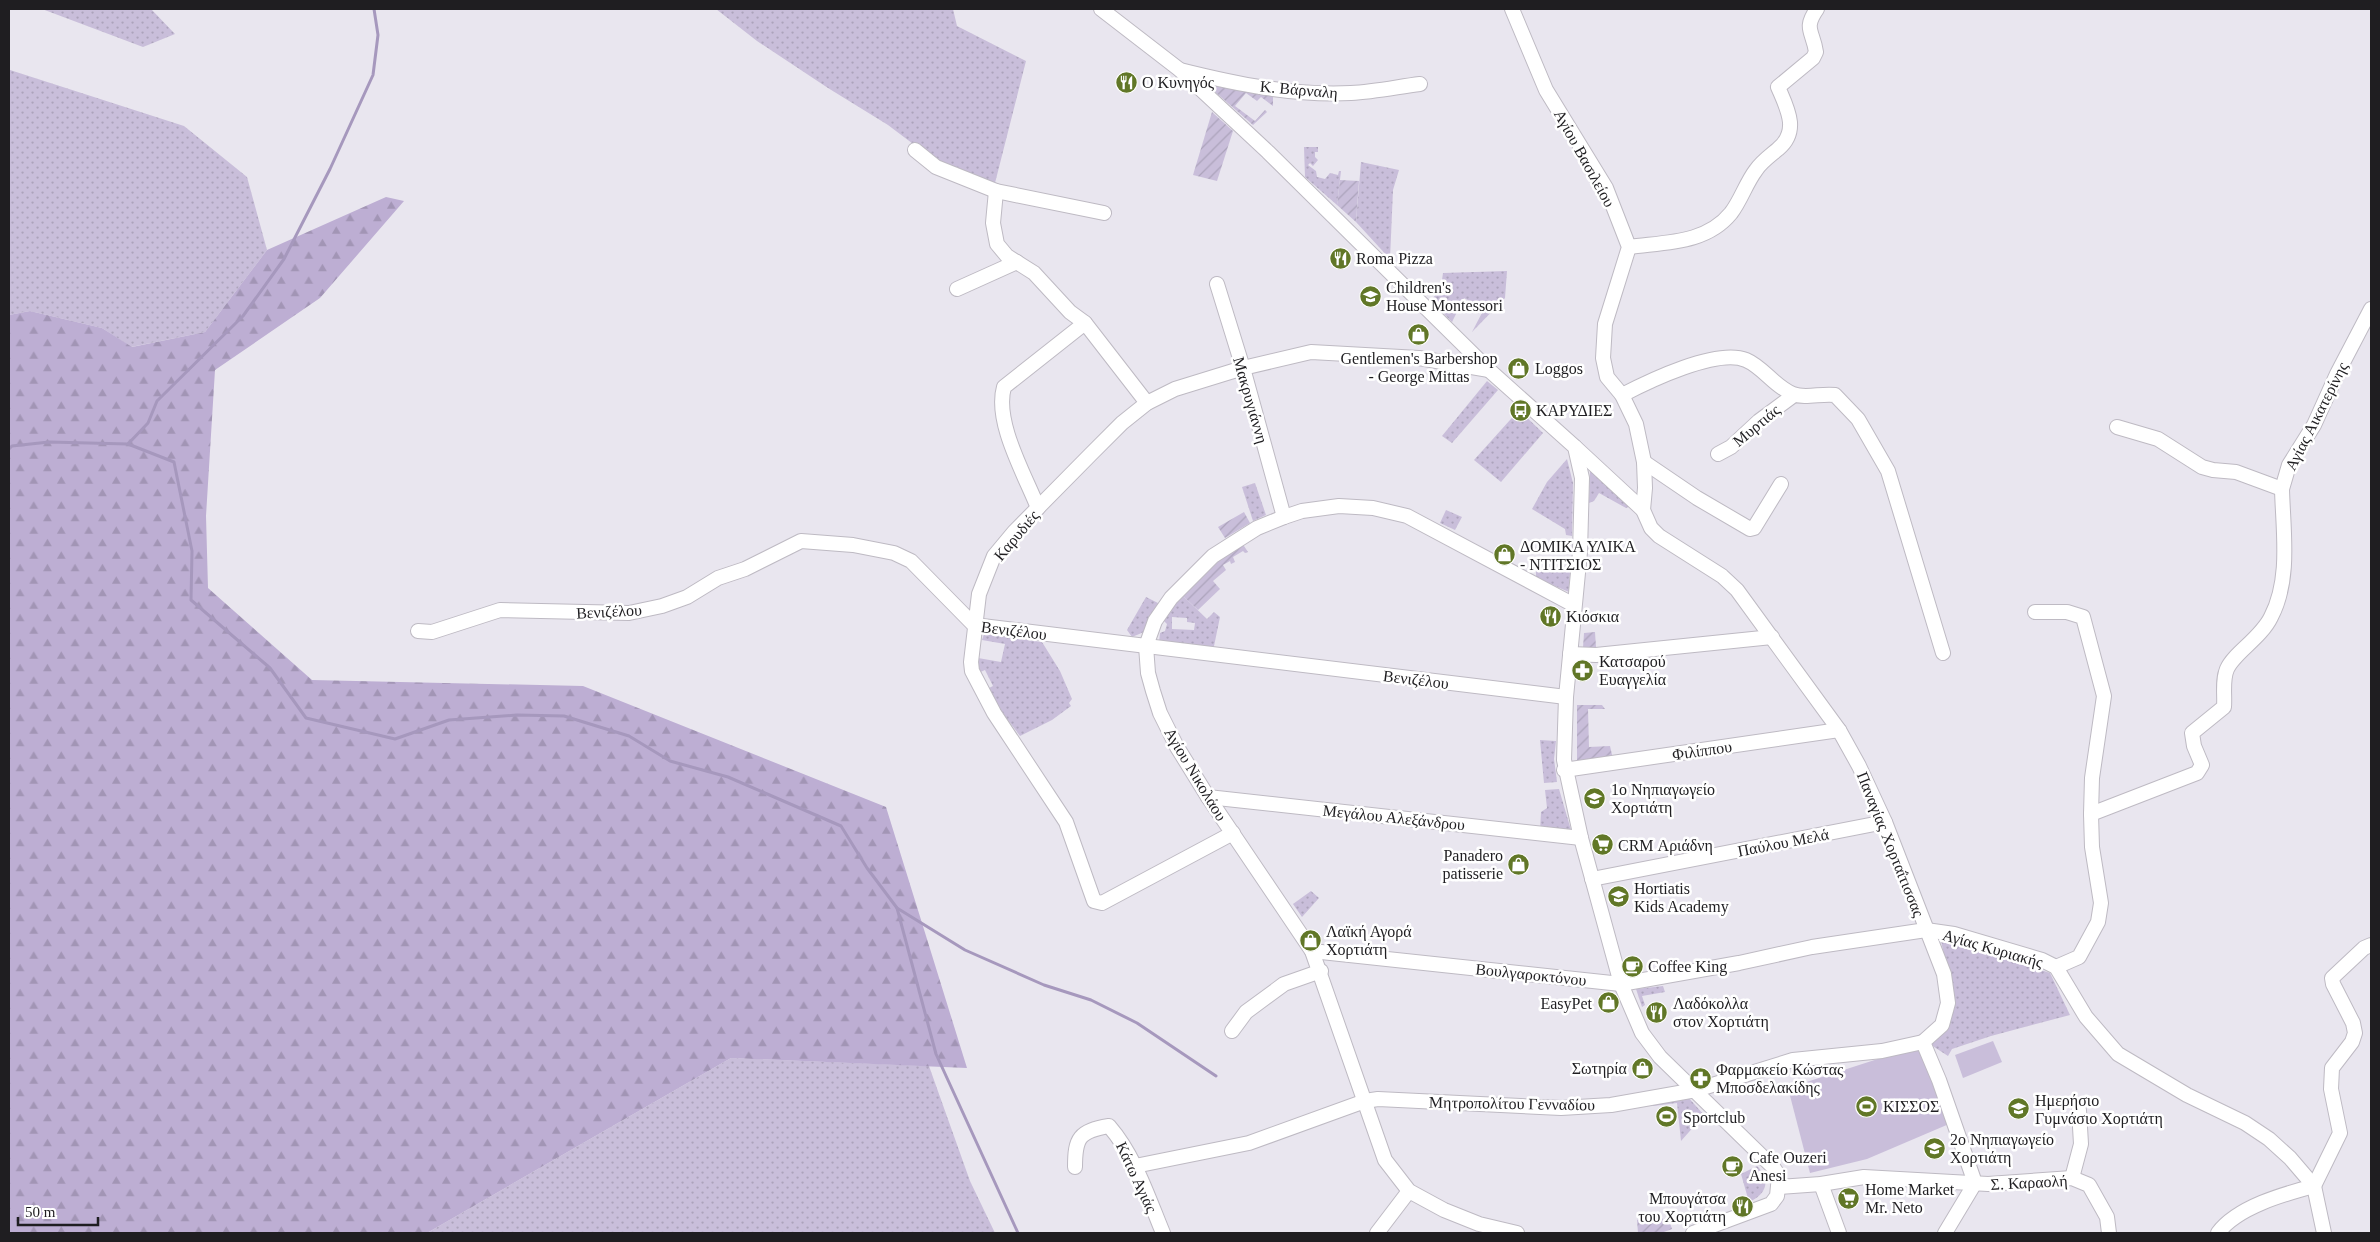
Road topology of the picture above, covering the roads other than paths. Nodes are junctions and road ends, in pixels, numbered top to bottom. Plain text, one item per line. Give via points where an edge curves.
1 (1101, 9) edge
2 (1512, 9) edge
3 (1817, 9) edge
4 (1180, 70) junction
5 (1420, 84) dead end
6 (915, 150) dead end
7 (996, 191) junction
8 (1104, 213) dead end
9 (1629, 247) junction
10 (1017, 262) junction
11 (1217, 284) dead end
12 (957, 289) dead end
13 (2371, 309) edge
14 (1085, 323) junction
15 (1243, 368) junction
16 (1489, 370) junction
17 (1622, 395) junction
18 (1794, 395) junction
19 (1147, 403) junction
20 (2117, 427) dead end
21 (1575, 447) junction
22 (1718, 454) dead end
23 (1644, 462) junction
24 (1781, 484) dead end
25 (2282, 490) junction
26 (1038, 508) junction
27 (1643, 510) junction
28 (1284, 517) junction
29 (1574, 605) junction
30 (2035, 612) dead end
31 (974, 625) junction
32 (418, 631) dead end
33 (1772, 637) junction
34 (1146, 646) junction
35 (1943, 653) dead end
36 (1570, 654) junction
37 (1566, 697) junction
38 (1838, 730) junction
39 (1564, 770) junction
40 (1208, 797) junction
41 (2091, 814) junction
42 (1885, 822) junction
43 (1233, 833) junction
44 (1581, 838) junction
45 (1592, 879) junction
46 (1926, 930) junction
47 (2371, 945) edge
48 (1312, 951) junction
49 (2056, 967) junction
50 (1321, 971) junction
51 (1622, 984) junction
52 (1232, 1031) dead end
53 (1923, 1042) junction
54 (1696, 1090) junction
55 (1365, 1101) junction
56 (2079, 1110) dead end
57 (1134, 1166) junction
58 (1075, 1167) dead end
59 (2072, 1178) junction
60 (1975, 1183) junction
61 (1821, 1184) junction
62 (2314, 1186) junction
63 (1779, 1187) junction
64 (1409, 1192) junction
65 (1163, 1233) edge
66 (1377, 1233) edge
67 (1518, 1233) edge
68 (1696, 1233) edge
69 (1839, 1233) edge
70 (1944, 1233) edge
71 (2109, 1233) edge
72 (2218, 1233) edge
73 (2324, 1233) edge

1 - 4 street, Παναγίας Χορταΐτισσας
2 - 9 street, Αγίου Βασιλείου via 1546,90 1606,188
3 - 9 street via 1809,20 1816,52 1778,87 1790,114 1788,138 1756,170 1730,214 1693,239
4 - 5 street, Κ. Βάρναλη via 1276,90 1316,93 1353,93
4 - 16 street, Παναγίας Χορταΐτισσας
6 - 7 street via 936,167
7 - 8 street
7 - 10 street via 993,223 997,244
9 - 17 street via 1605,324 1603,358 1607,377
10 - 12 street
10 - 14 street via 1034,273 1070,312
11 - 15 street, Μακρυγιάννη
13 - 25 street, Αγίας Αικατερίνης via 2314,425 2289,465
14 - 19 street
14 - 26 street via 1004,387 1002,415
15 - 16 street, Καρυδιές via 1311,352 1419,358
15 - 19 street, Καρυδιές via 1175,388
15 - 28 street, Μακρυγιάννη
16 - 21 street, Παναγίας Χορταΐτισσας
17 - 18 street via 1646,382 1723,357 1748,361
17 - 23 street via 1636,424
18 - 22 street, Μυρτιάς
18 - 35 street via 1835,395 1862,426 1888,471
19 - 26 street, Καρυδιές via 1122,423
20 - 25 street via 2158,439 2202,466 2236,472
21 - 27 street, Παναγίας Χορταΐτισσας
21 - 29 street via 1582,478 1580,552
23 - 24 street via 1750,529 1754,528
23 - 27 street via 1646,488
25 - 41 street, Αγίας Αικατερίνης via 2282,586 2265,630 2231,662 2226,671 2224,707 2192,733 2202,766 2200,770
26 - 31 street, Καρυδιές via 994,556 979,594
27 - 33 street, Παναγίας Χορταΐτισσας via 1650,528 1658,536 1722,576 1737,590
28 - 29 street, Αγίου Νικολάου via 1339,506 1396,512
28 - 34 street, Αγίου Νικολάου via 1257,528 1212,556 1171,598 1155,620
29 - 36 street
30 - 41 street via 2068,612 2084,617 2104,696 2092,778
31 - 32 street, Βενιζέλου via 912,561 880,548 801,542 662,606 629,613 500,610 432,632
31 - 34 street, Βενιζέλου
31 - 43 street, Καρυδιές via 972,671 994,713 1066,822 1094,901 1102,903
33 - 36 street via 1596,655
33 - 38 street, Παναγίας Χορταΐτισσας
34 - 37 street, Βενιζέλου
34 - 40 street, Αγίου Νικολάου via 1148,673 1160,714
36 - 37 street
37 - 39 street
38 - 39 street, Φιλίππου
38 - 42 street, Παναγίας Χορταΐτισσας via 1860,766
39 - 44 street
40 - 43 street, Αγίου Νικολάου
40 - 44 street, Μεγάλου Αλεξάνδρου
41 - 49 street via 2092,847 2101,903 2098,922 2079,957
42 - 45 street, Παύλου Μελά
42 - 46 street, Παναγίας Χορταΐτισσας
43 - 48 street, Αγίου Νικολάου
44 - 45 street
45 - 51 street
46 - 49 street, Αγίας Κυριακής via 1954,934
46 - 51 street, Βουλγαροκτόνου via 1812,947
46 - 53 street, Παναγίας Χορταΐτισσας via 1944,974 1948,1003 1942,1025
47 - 62 street via 2332,978 2355,1033 2332,1068 2331,1089 2341,1131
48 - 50 street, Αγίου Νικολάου
48 - 51 street, Βουλγαροκτόνου
49 - 62 street, Αγίας Κυριακής via 2086,1017 2118,1054 2187,1095 2246,1123 2290,1158
50 - 52 street via 1284,984 1246,1012
50 - 55 street, Αγίου Νικολάου
51 - 54 street via 1642,1033 1660,1057
53 - 54 street, Μητροπολίτου Γενναδίου via 1882,1051 1793,1060
53 - 60 street via 1940,1080
54 - 55 street, Μητροπολίτου Γενναδίου via 1575,1108
54 - 63 street via 1773,1166 1779,1176
55 - 57 street, Μητροπολίτου Γενναδίου via 1250,1143
55 - 64 street, Αγίου Νικολάου via 1385,1160
56 - 59 street via 2081,1144
57 - 58 street, Κάτω Αγιάς via 1120,1138 1109,1126 1082,1134 1075,1147
57 - 65 street, Κάτω Αγιάς
59 - 60 street, Σ. Καραολή
59 - 71 street, Σ. Καραολή via 2089,1185 2108,1217
60 - 61 street, Σ. Καραολή via 1864,1177
60 - 70 street
61 - 63 street, Σ. Καραολή
61 - 69 street
62 - 72 street via 2252,1208
62 - 73 street, Αγίας Κυριακής
63 - 68 street via 1771,1204
64 - 66 street
64 - 67 street, Αγίου Νικολάου via 1479,1224

